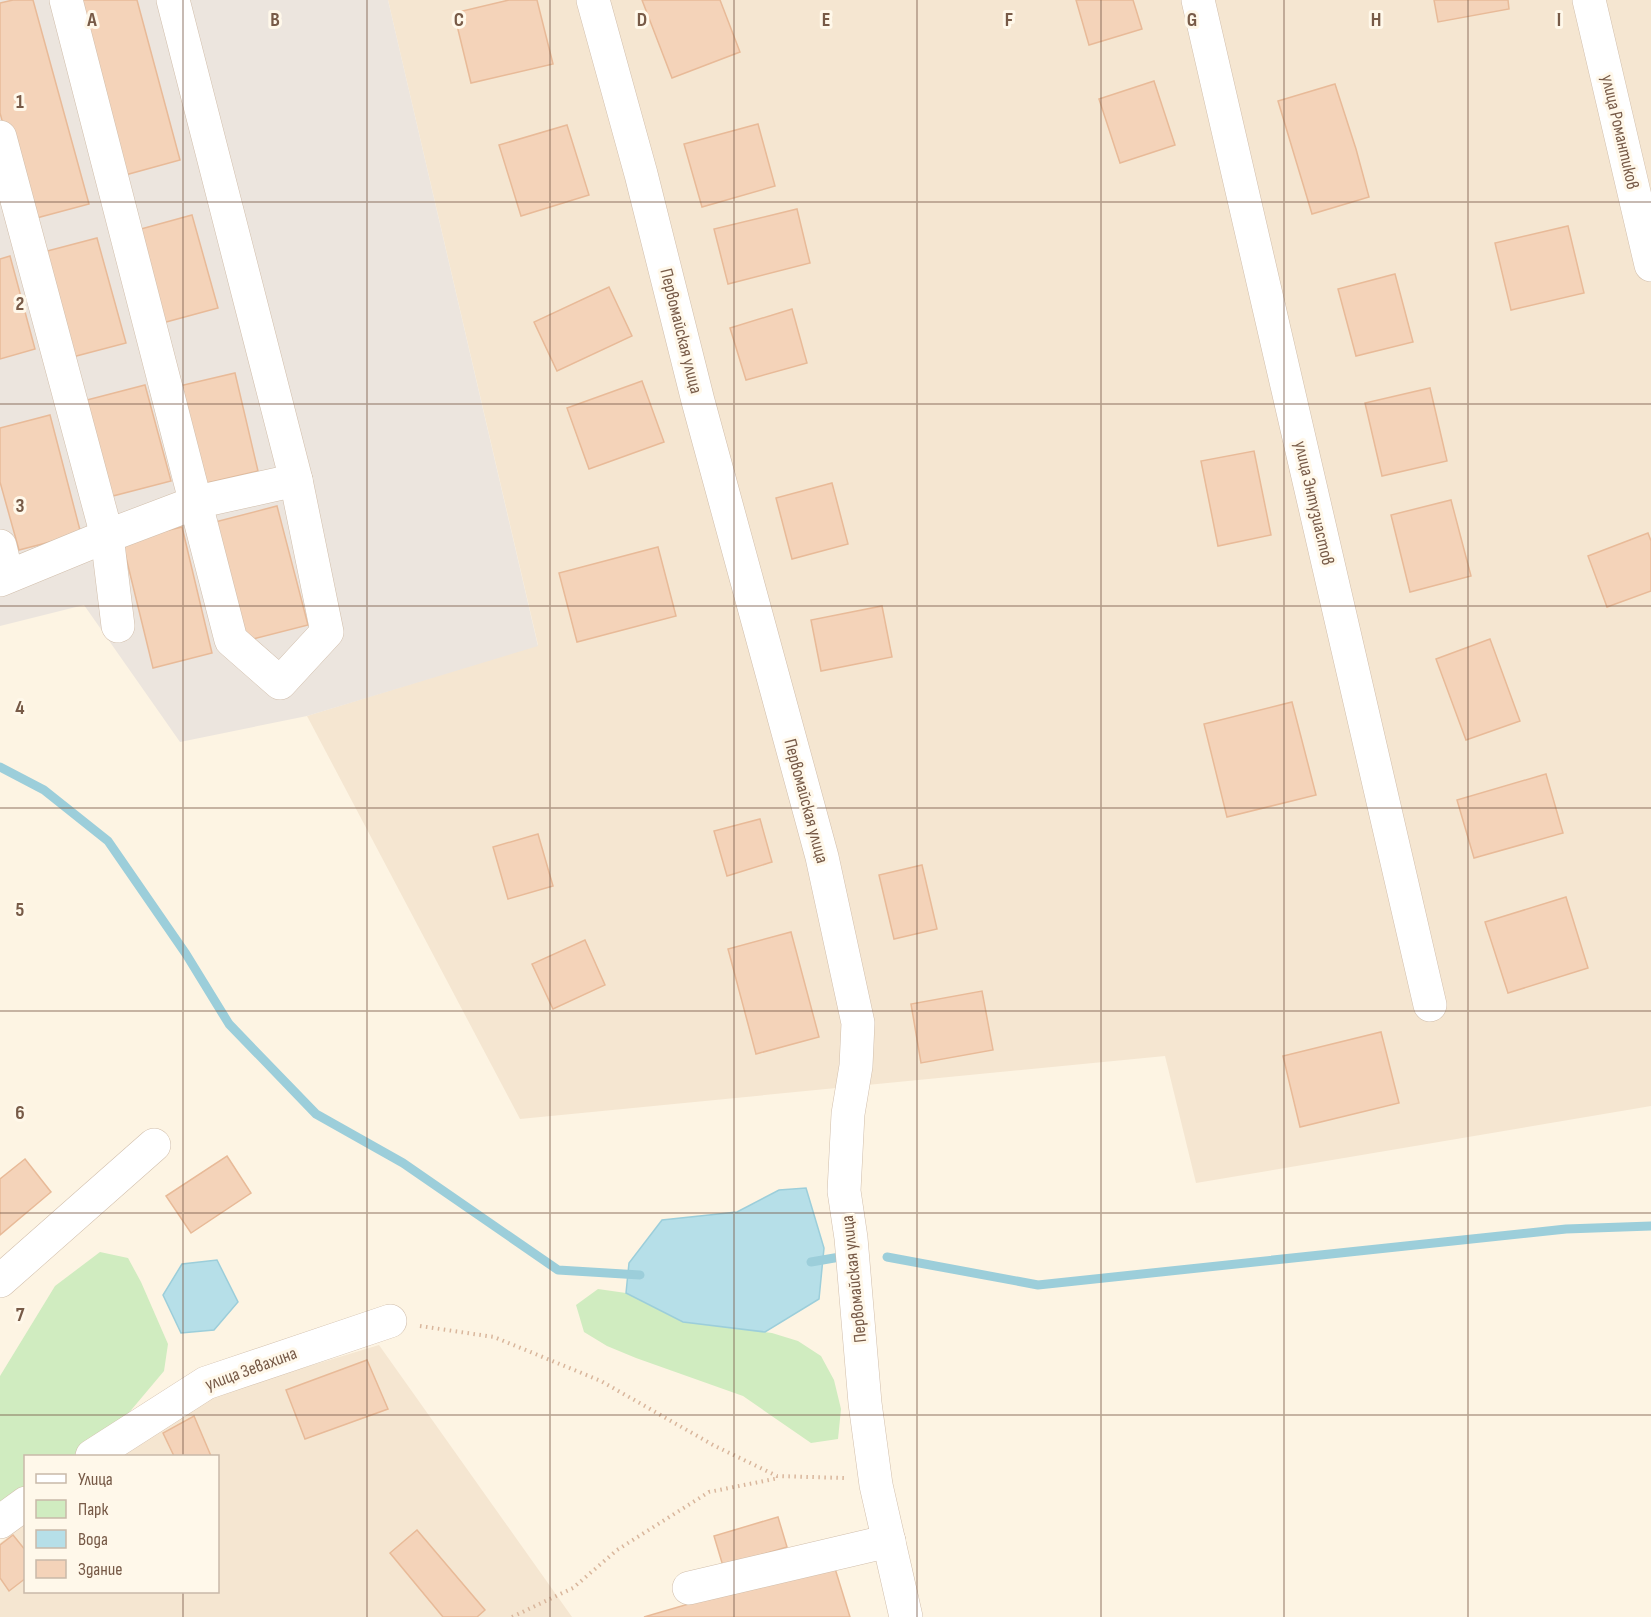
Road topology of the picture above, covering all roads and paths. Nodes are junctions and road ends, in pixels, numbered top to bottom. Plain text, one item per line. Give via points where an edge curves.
1 (66, 0) edge
2 (173, 0) edge
3 (593, 0) edge
4 (1198, 0) edge
5 (1588, 0) edge
6 (0, 137) edge
7 (1651, 265) edge
8 (296, 480) junction
9 (196, 502) junction
10 (106, 536) junction
11 (2, 567) edge
12 (118, 626) dead end
13 (1430, 1005) dead end
14 (154, 1145) dead end
15 (0, 1281) edge
16 (390, 1321) joint
17 (94, 1455) edge
18 (785, 1476) junction
19 (876, 1485) junction
20 (24, 1504) edge
21 (0, 1522) edge
22 (889, 1541) junction
23 (689, 1588) dead end
24 (512, 1617) edge
25 (906, 1617) edge

1 - 9 street
2 - 8 street
3 - 19 street, Первомайская улица via 822,857 858,1023 844,1191
4 - 13 street, улица Энтузиастов
5 - 7 street, улица Романтиков
6 - 10 street
8 - 9 street
8 - 9 street via 327,632 280,683 231,640
9 - 10 street
10 - 11 street
10 - 12 street
14 - 15 street
16 - 17 street, улица Зевахина via 206,1383
16 - 18 path via 494,1337 601,1382 713,1445 777,1476
18 - 19 path via 857,1479
18 - 24 path via 709,1492 617,1550 573,1588
19 - 22 street, Первомайская улица
20 - 21 street
22 - 23 street
22 - 25 street, Первомайская улица

